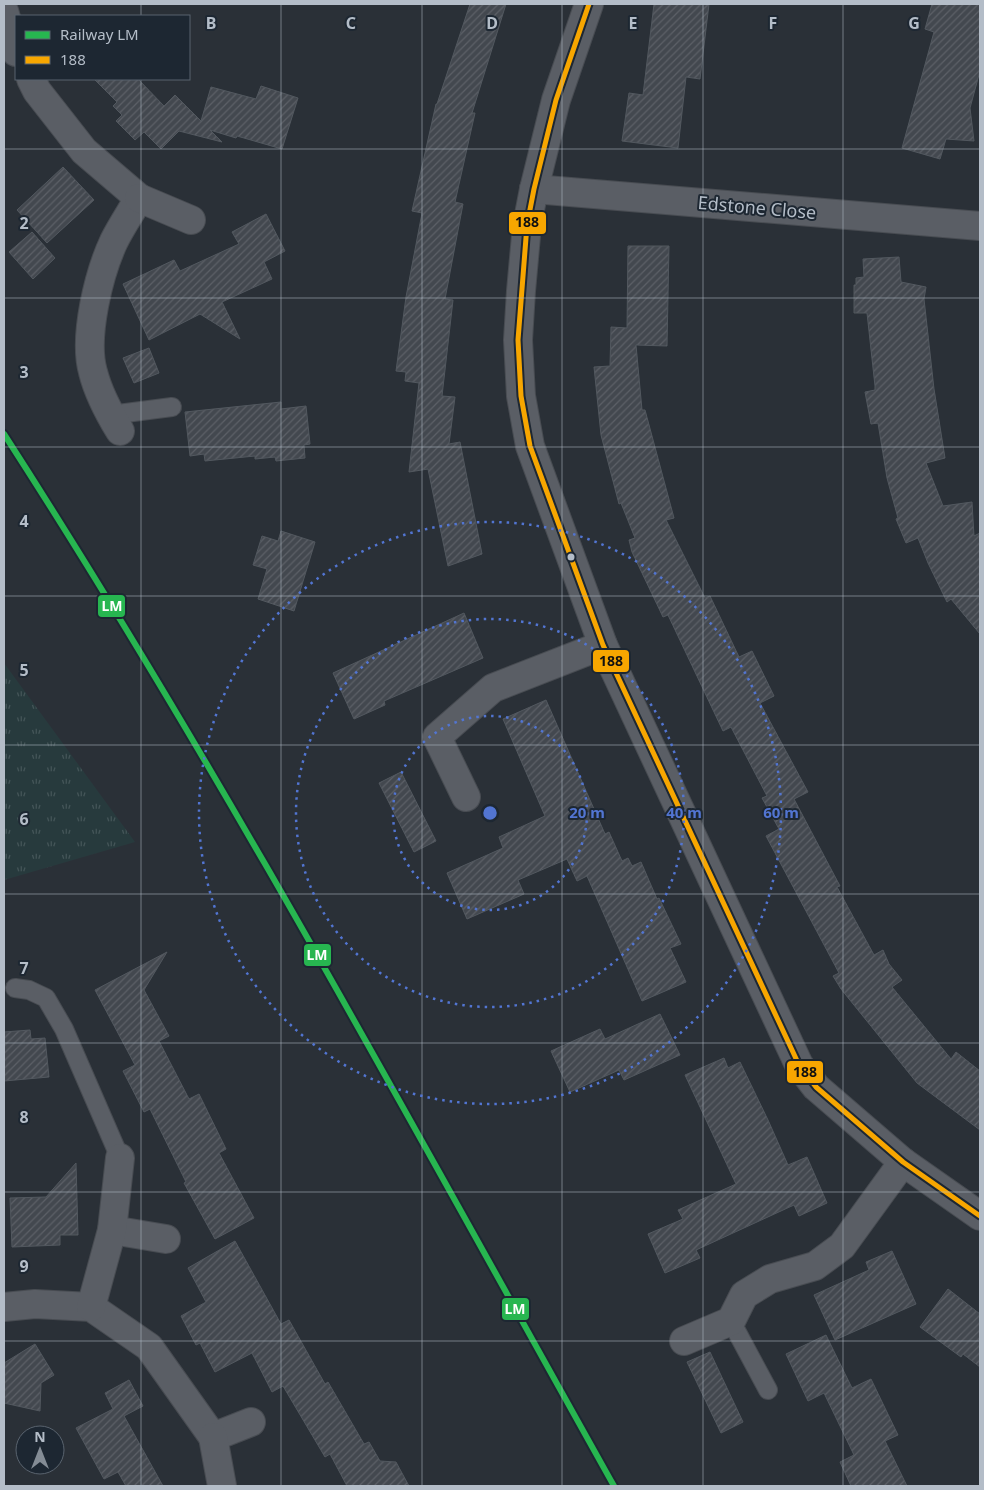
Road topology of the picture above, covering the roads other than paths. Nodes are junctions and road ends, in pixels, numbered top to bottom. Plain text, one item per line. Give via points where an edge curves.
1 (589, 4) edge
2 (4, 11) edge
3 (15, 49) edge
4 (31, 80) edge
5 (534, 190) junction
6 (139, 198) junction
7 (192, 220) dead end
8 (980, 226) edge
9 (172, 407) dead end
10 (115, 423) joint
11 (603, 645) junction
12 (466, 797) dead end
13 (15, 988) dead end
14 (120, 1158) joint
15 (903, 1162) junction
16 (980, 1216) edge
17 (112, 1230) junction
18 (166, 1239) dead end
19 (4, 1307) edge
20 (91, 1307) junction
21 (732, 1321) junction
22 (684, 1341) dead end
23 (768, 1390) dead end
24 (251, 1422) dead end
25 (213, 1437) junction
26 (222, 1486) edge

1 - 5 street via 556,100
2 - 3 street
4 - 6 street via 84,151
5 - 8 street, Edstone Close
5 - 11 street via 521,291 518,340 521,396 530,446
6 - 7 street
6 - 10 street via 114,241 101,276 90,336 92,371
9 - 10 lane
11 - 12 street via 493,688 437,737
11 - 15 street via 799,1065 816,1087
13 - 14 lane via 46,998 64,1029
14 - 17 street
15 - 16 street
15 - 21 street via 842,1246 815,1266 770,1279 744,1295
17 - 18 street
17 - 20 street
19 - 20 street via 36,1304
20 - 25 street via 148,1347
21 - 22 street
21 - 23 lane
24 - 25 street
25 - 26 street

